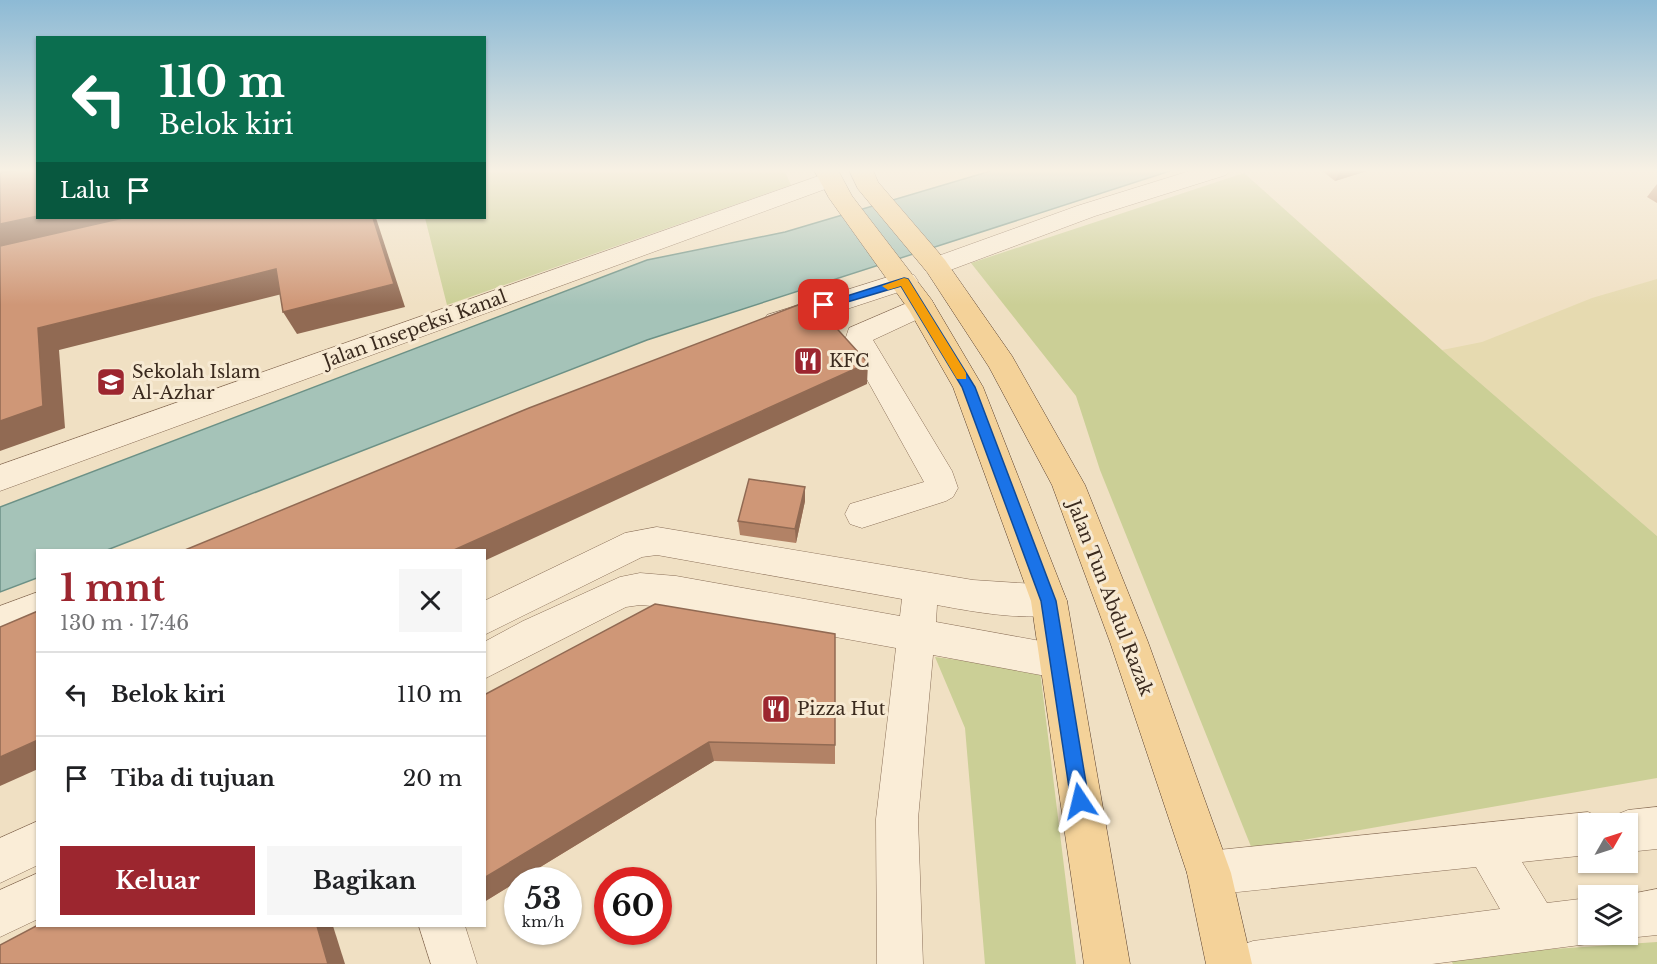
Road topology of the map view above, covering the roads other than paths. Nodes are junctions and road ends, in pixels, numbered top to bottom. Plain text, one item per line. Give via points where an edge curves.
1 (739, 215) edge
2 (862, 215) edge
3 (885, 215) edge
4 (1076, 215) edge
5 (918, 277) junction
6 (750, 333) edge
7 (0, 478) edge
8 (862, 514) dead end
9 (921, 586) junction
10 (526, 598) junction
11 (1049, 601) junction
12 (36, 609) edge
13 (486, 618) edge
14 (0, 623) edge
15 (536, 633) junction
16 (915, 634) junction
17 (486, 661) edge
18 (1057, 661) junction
19 (1657, 828) edge
20 (1638, 830) edge
21 (1578, 835) edge
22 (36, 843) edge
23 (1488, 844) junction
24 (0, 861) edge
25 (1209, 873) junction
26 (36, 896) edge
27 (1657, 912) edge
28 (0, 914) edge
29 (1638, 914) edge
30 (1578, 922) edge
31 (442, 927) edge
32 (1536, 928) junction
33 (454, 964) edge
34 (900, 964) edge
35 (1107, 964) edge
36 (1229, 964) edge
37 (1253, 964) edge

1 - 7 street, Jalan Insepeksi Kanal
2 - 5 main road
3 - 5 main road
4 - 5 street
5 - 6 street via 804,311
5 - 8 street via 859,335 859,340 940,480 940,488
5 - 11 main road via 968,387
5 - 25 main road, Jalan Tun Abdul Razak via 1002,363 1068,485 1129,642
9 - 10 street via 657,541 637,543
9 - 11 street via 973,596
9 - 16 street
10 - 13 street
10 - 15 street
11 - 18 main road
12 - 14 street
15 - 16 street via 620,594 640,590 676,592
15 - 17 street
16 - 18 street
16 - 34 street via 897,819
18 - 35 main road
19 - 20 street
21 - 23 street
22 - 24 street
23 - 25 street
23 - 32 street
25 - 36 main road, Jalan Tun Abdul Razak
26 - 28 street
27 - 29 street
30 - 32 street
31 - 33 street
32 - 37 street

